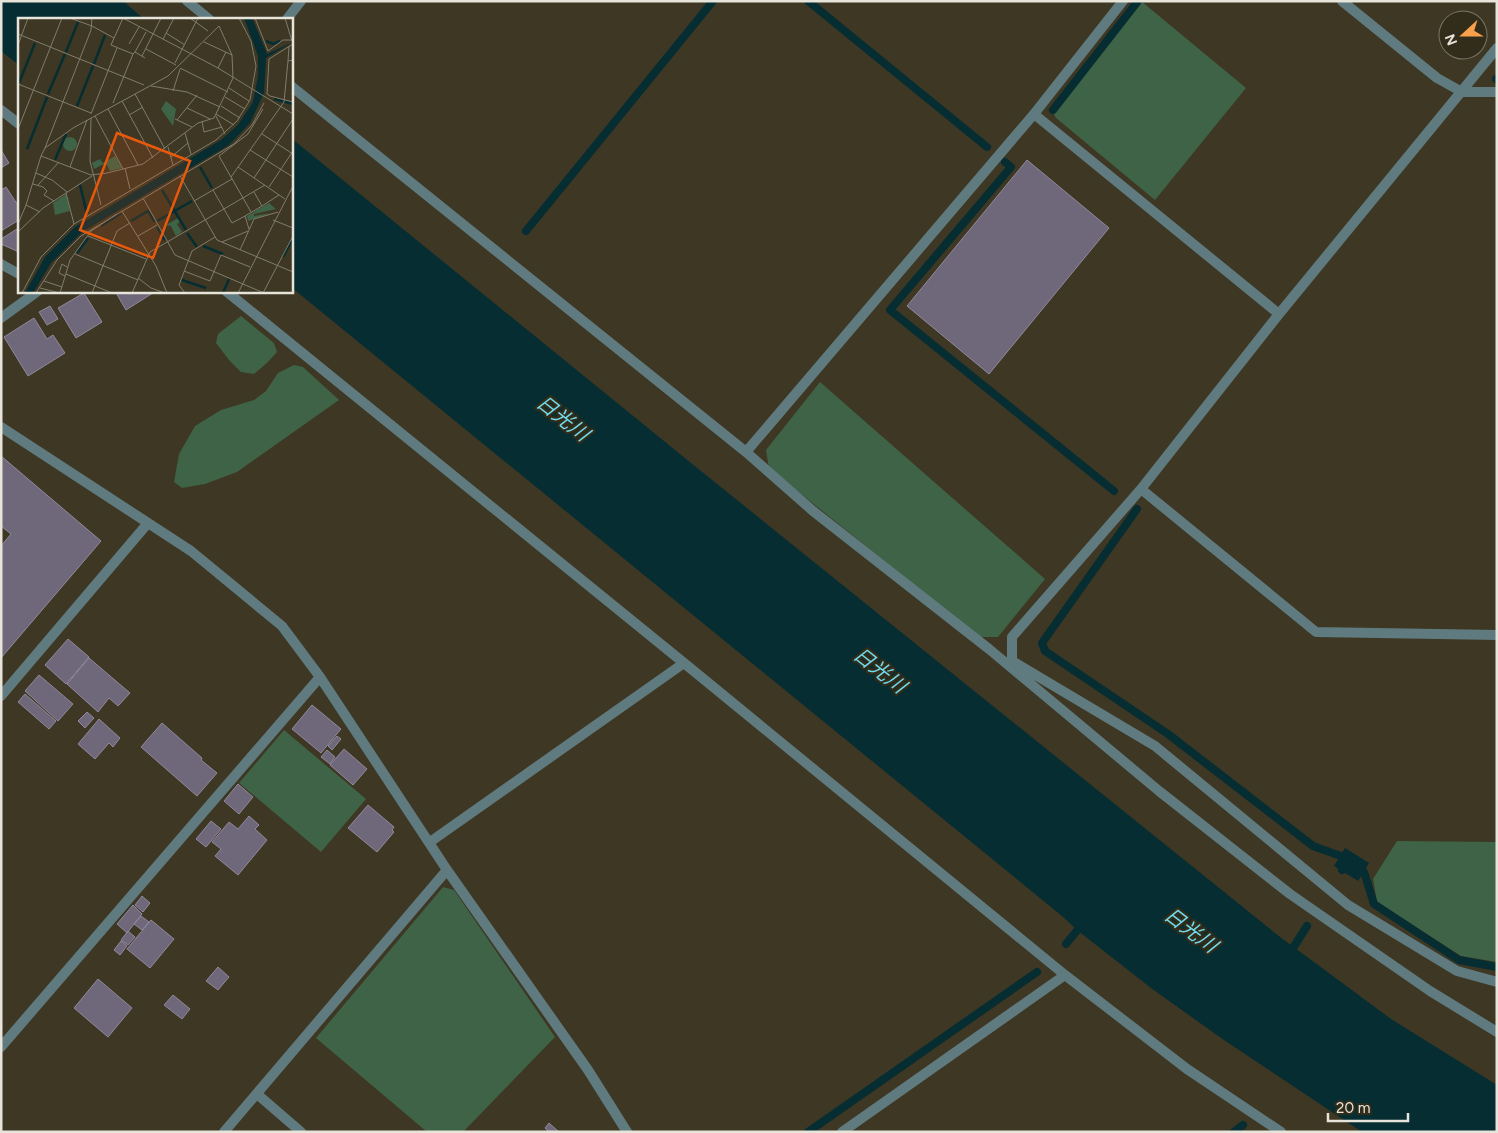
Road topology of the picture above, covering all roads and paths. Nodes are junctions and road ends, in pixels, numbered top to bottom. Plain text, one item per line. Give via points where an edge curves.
1 (187, 1) edge
2 (301, 1) edge
3 (1124, 1) edge
4 (1342, 1) edge
5 (208, 18) edge
6 (288, 18) edge
7 (1497, 48) edge
8 (292, 87) edge
9 (1462, 92) junction
10 (1497, 92) edge
11 (1, 110) edge
12 (1034, 114) junction
13 (18, 123) edge
14 (1, 264) edge
15 (18, 273) edge
16 (37, 292) edge
17 (227, 292) edge
18 (1279, 314) junction
19 (1, 318) edge
20 (1, 427) edge
21 (746, 452) junction
22 (1141, 489) junction
23 (148, 523) junction
24 (1497, 635) edge
25 (684, 663) junction
26 (320, 677) junction
27 (1, 696) edge
28 (430, 842) junction
29 (447, 870) junction
30 (1065, 975) junction
31 (1497, 982) edge
32 (1497, 1032) edge
33 (1, 1047) edge
34 (256, 1094) junction
35 (224, 1132) edge
36 (302, 1132) edge
37 (627, 1132) edge
38 (842, 1132) edge
39 (1281, 1132) edge

1 - 5 street
2 - 6 street
3 - 12 street
4 - 9 street via 1436,78
7 - 9 street
8 - 21 street
9 - 10 street
9 - 18 street
11 - 13 street
12 - 18 street
12 - 21 street
14 - 15 street
16 - 19 street
17 - 25 street
18 - 22 street
20 - 23 street
21 - 32 street via 813,511 989,649 1159,791 1290,894 1430,991
22 - 24 street via 1316,632
22 - 31 street via 1012,637 1012,661 1154,746 1348,905 1456,972
23 - 26 street via 191,551 282,626
23 - 27 street
25 - 28 street
25 - 30 street
26 - 28 street
26 - 33 street
28 - 29 street
29 - 34 street
29 - 37 street via 588,1070
30 - 38 street
30 - 39 street via 1187,1069
34 - 35 street
34 - 36 street

